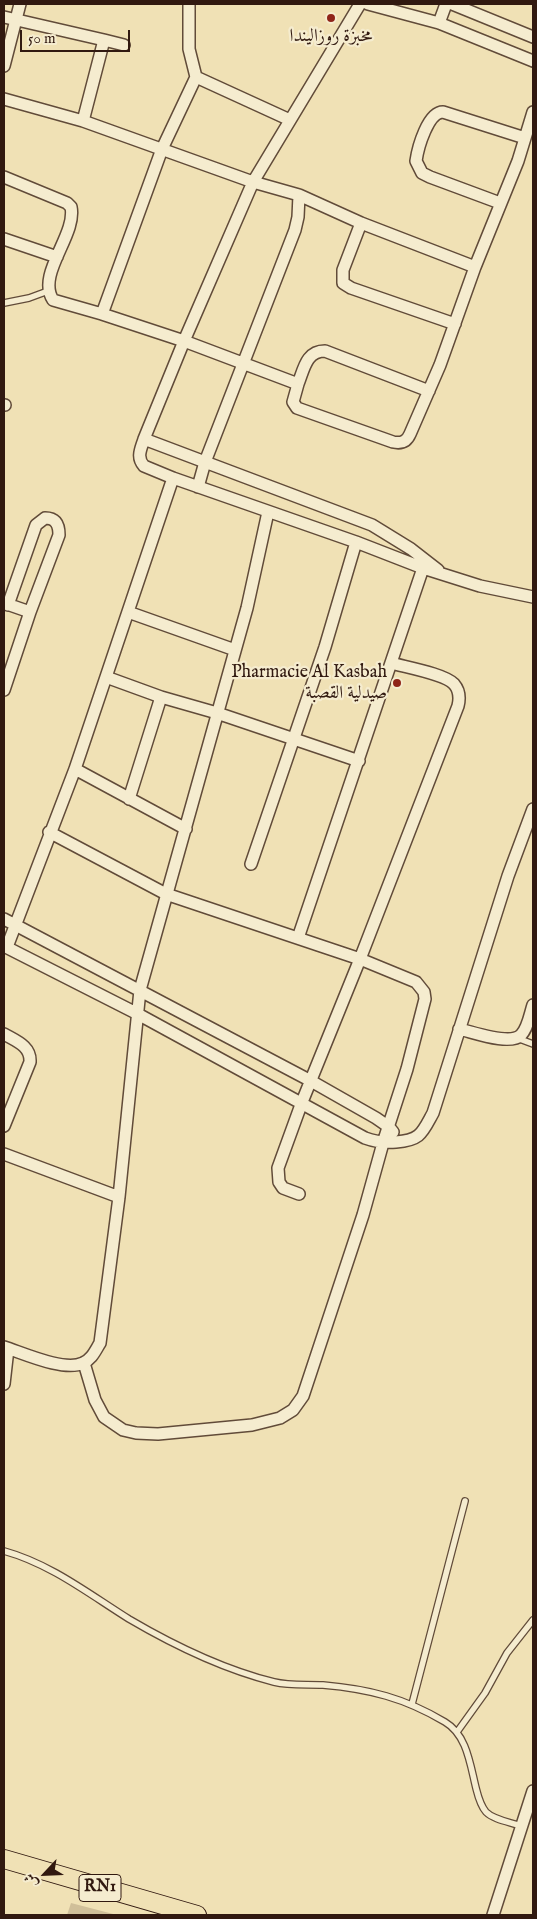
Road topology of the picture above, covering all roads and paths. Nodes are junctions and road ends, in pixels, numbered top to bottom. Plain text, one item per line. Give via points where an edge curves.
1 (20, 4) edge
2 (189, 4) edge
3 (360, 4) edge
4 (368, 4) edge
5 (446, 4) edge
6 (452, 4) edge
7 (4, 17) edge
8 (16, 20) junction
9 (439, 23) junction
10 (533, 37) edge
11 (104, 40) junction
12 (124, 45) dead end
13 (533, 61) edge
14 (4, 66) edge
15 (196, 77) junction
16 (4, 99) edge
17 (533, 112) edge
18 (290, 120) junction
19 (83, 121) junction
20 (525, 138) junction
21 (162, 149) junction
22 (4, 177) edge
23 (253, 182) junction
24 (299, 195) junction
25 (500, 203) junction
26 (361, 223) junction
27 (4, 239) edge
28 (57, 257) junction
29 (475, 267) junction
30 (48, 291) junction
31 (4, 303) edge
32 (102, 314) junction
33 (455, 324) junction
34 (184, 341) junction
35 (242, 364) junction
36 (298, 384) junction
37 (429, 390) junction
38 (144, 439) junction
39 (205, 462) junction
40 (173, 478) junction
41 (198, 487) junction
42 (268, 512) junction
43 (356, 542) junction
44 (423, 568) junction
45 (441, 573) junction
46 (533, 595) edge
47 (6, 604) edge
48 (30, 612) junction
49 (128, 612) junction
50 (235, 650) junction
51 (391, 663) junction
52 (106, 677) junction
53 (4, 690) edge
54 (161, 697) junction
55 (217, 713) junction
56 (294, 738) junction
57 (359, 761) junction
58 (75, 769) junction
59 (129, 798) junction
60 (533, 809) edge
61 (186, 829) junction
62 (49, 832) junction
63 (252, 864) dead end
64 (166, 894) junction
65 (4, 919) edge
66 (16, 926) junction
67 (298, 938) junction
68 (5, 946) edge
69 (360, 960) junction
70 (140, 990) junction
71 (533, 1005) edge
72 (136, 1013) junction
73 (459, 1029) junction
74 (4, 1034) edge
75 (517, 1038) junction
76 (533, 1044) edge
77 (311, 1081) junction
78 (302, 1102) junction
79 (4, 1126) edge
80 (389, 1127) junction
81 (400, 1142) junction
82 (383, 1143) junction
83 (4, 1154) edge
84 (299, 1194) dead end
85 (120, 1197) junction
86 (6, 1348) edge
87 (84, 1363) junction
88 (4, 1384) edge
89 (465, 1501) dead end
90 (4, 1550) edge
91 (533, 1620) edge
92 (412, 1704) junction
93 (457, 1732) junction
94 (533, 1791) edge
95 (521, 1826) junction
96 (4, 1859) edge
97 (197, 1915) edge
98 (493, 1915) edge

1 - 8 street
2 - 15 street via 189,49
3 - 18 street
4 - 9 street
5 - 9 street
6 - 10 street
7 - 8 street
8 - 11 street
8 - 14 street
9 - 13 street
11 - 12 street
11 - 19 street
15 - 18 street
15 - 21 street
16 - 19 street
17 - 20 street
18 - 23 street
19 - 21 street
20 - 25 street
20 - 25 street via 438,112 432,116 422,139 416,161 422,173
21 - 23 street
21 - 32 street
22 - 28 street via 71,207 71,219
23 - 24 street
23 - 34 street
24 - 26 street
24 - 35 street via 295,230
25 - 29 street
26 - 29 street
26 - 33 street via 343,270 343,283
27 - 28 street
28 - 30 street
29 - 33 street
30 - 31 lane
30 - 32 street via 56,302
32 - 34 street
33 - 37 street
34 - 35 street
34 - 38 street
35 - 36 street
35 - 39 street
36 - 37 street via 309,357 315,352 325,351
36 - 37 street via 294,402 297,408 397,443 408,439
38 - 39 street
38 - 40 street via 139,454 141,462
39 - 41 street
39 - 45 street via 372,525 411,549
40 - 41 street
40 - 49 street
41 - 42 street
42 - 43 street
42 - 50 street
43 - 44 street
43 - 56 street
44 - 45 street
44 - 51 street
45 - 46 street via 480,586
47 - 48 street
47 - 48 street via 36,525 40,520 51,518 59,526 59,535
48 - 53 street
49 - 50 street
49 - 52 street
50 - 55 street
51 - 57 street
51 - 69 street via 444,677 456,685 460,696
52 - 54 street
52 - 58 street
54 - 55 street
54 - 59 street
55 - 56 street
55 - 61 street
56 - 57 street
56 - 63 street
57 - 67 street
58 - 59 street
58 - 62 street
59 - 61 street
60 - 73 street
61 - 64 street
62 - 64 street
62 - 66 street
64 - 67 street
64 - 70 street
65 - 66 street
66 - 68 street
66 - 70 street
67 - 69 street
68 - 72 street
69 - 77 street
69 - 80 street via 410,978 424,992 424,1008
70 - 72 street
70 - 77 street
71 - 75 street via 525,1029
72 - 78 street
72 - 85 street
73 - 75 street via 507,1040
73 - 81 street via 433,1113 413,1140
74 - 79 street via 22,1044 31,1056
75 - 76 lane
77 - 78 street
77 - 80 street
78 - 82 street via 365,1138
78 - 84 street via 278,1168 283,1188
80 - 81 street
80 - 82 street
81 - 82 street
82 - 87 street via 363,1215 303,1396 294,1410 280,1418 252,1425 158,1434 122,1430 104,1417 95,1400
83 - 85 street
85 - 87 street via 100,1343 94,1355
86 - 87 street via 62,1365
86 - 88 street
89 - 92 lane
90 - 92 lane via 55,1572 165,1640 207,1660 282,1684 372,1691
91 - 93 lane via 507,1653 485,1693
92 - 93 lane
93 - 95 lane via 482,1806 492,1816
94 - 95 street
95 - 98 street
96 - 97 main road, RN1

